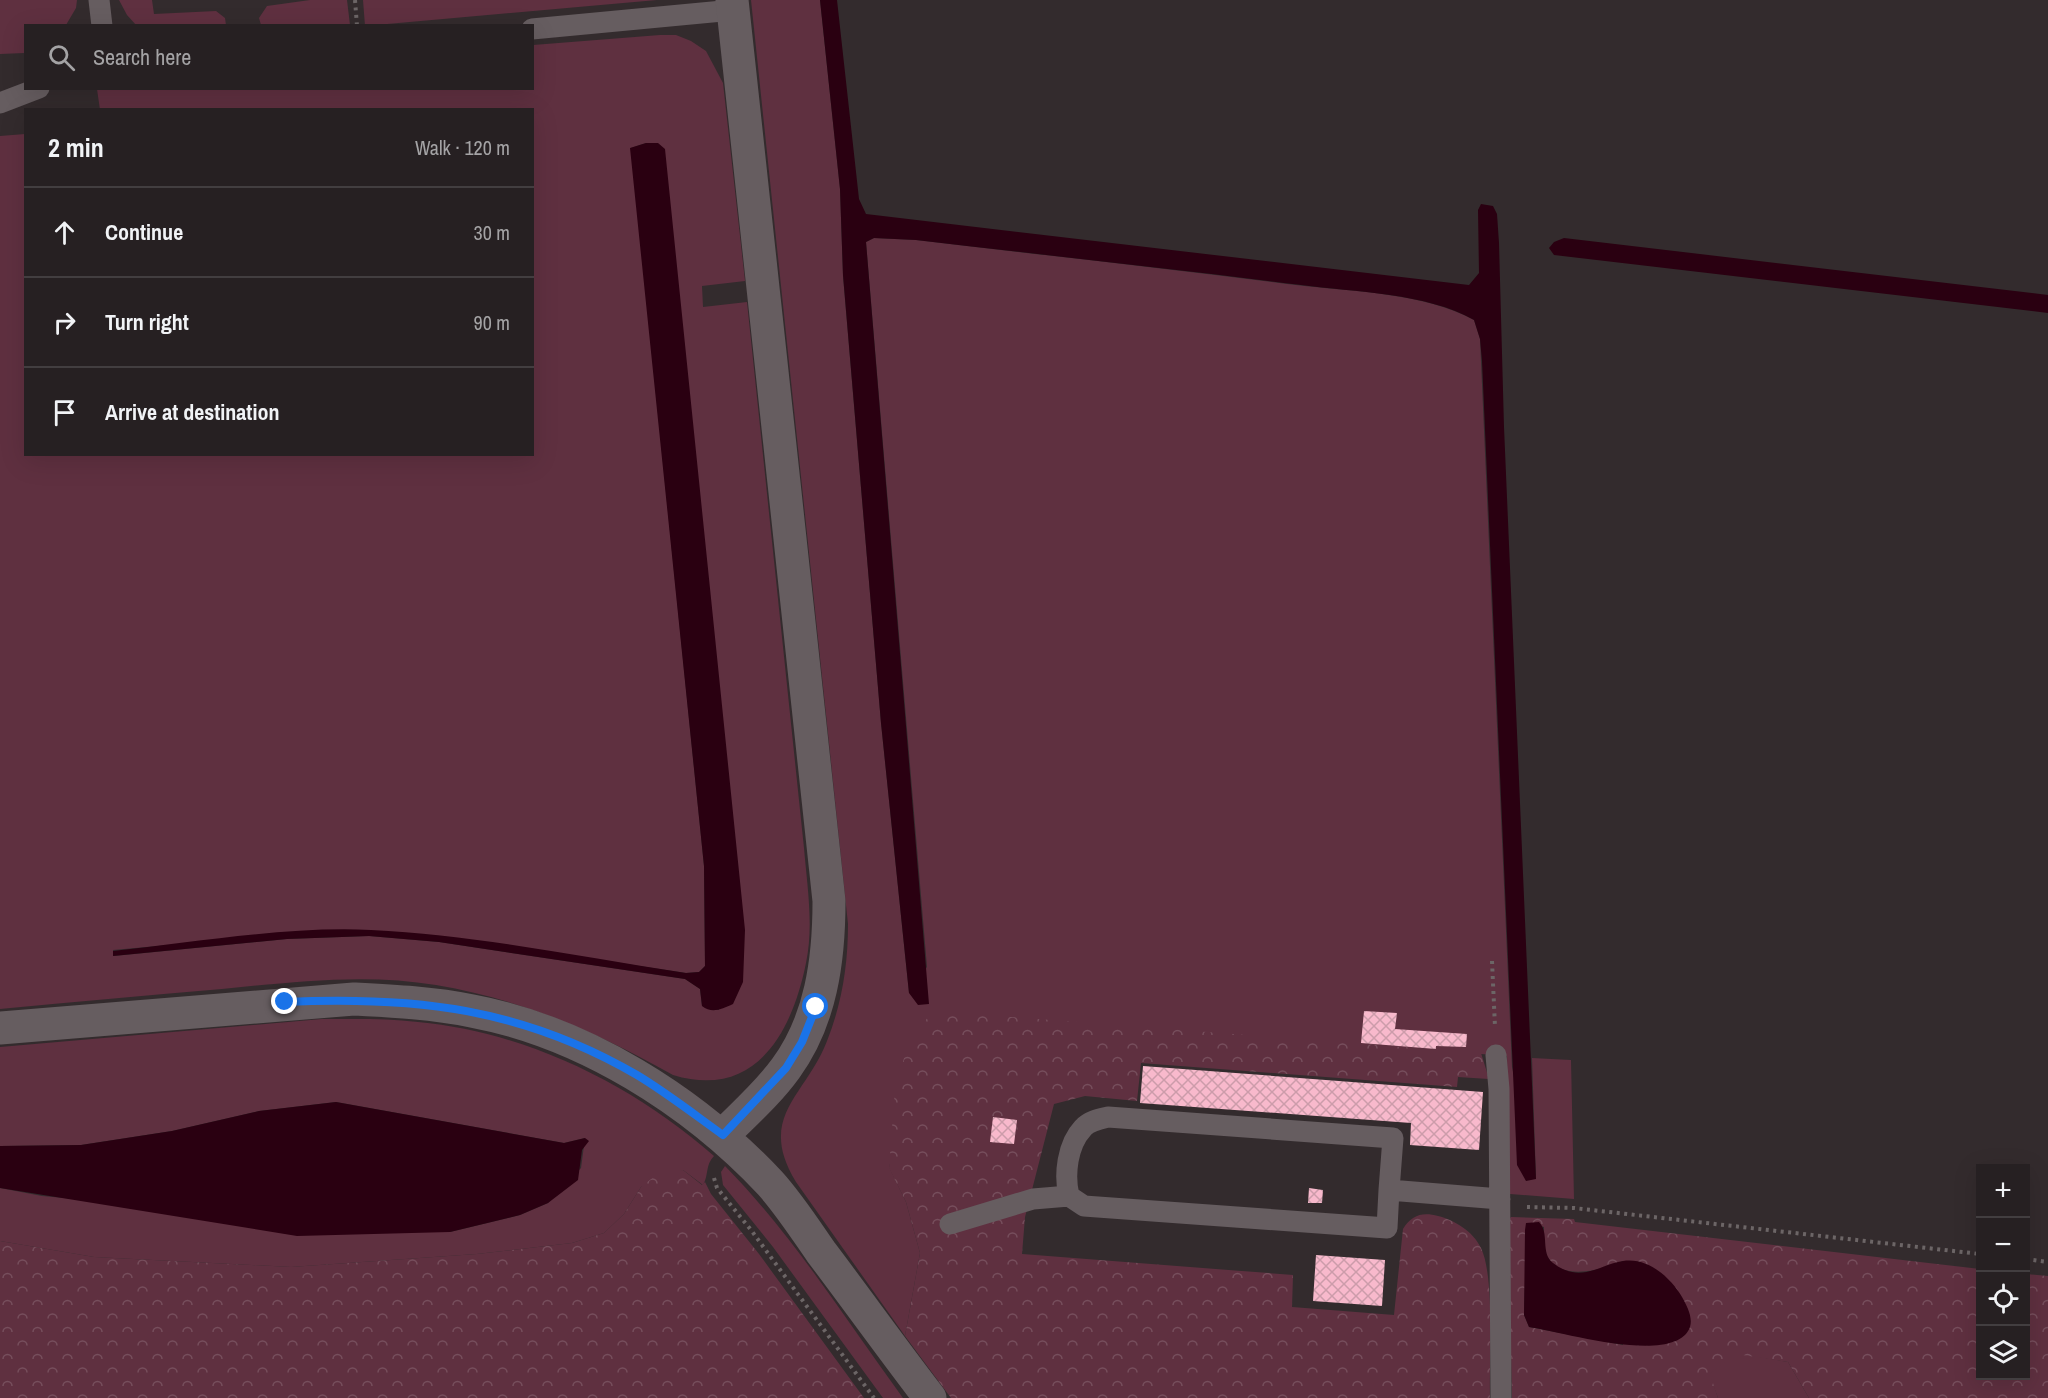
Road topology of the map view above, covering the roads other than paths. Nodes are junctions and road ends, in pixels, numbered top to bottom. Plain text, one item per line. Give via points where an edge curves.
1 (99, 0) edge
2 (733, 5) edge
3 (102, 24) edge
4 (534, 29) edge
5 (33, 90) edge
6 (0, 102) edge
7 (0, 1028) edge
8 (1496, 1054) road end
9 (728, 1141) junction
10 (1389, 1190) junction
11 (1069, 1196) junction
12 (1500, 1203) junction
13 (950, 1224) dead end
14 (930, 1398) edge
15 (1501, 1398) edge

1 - 3 lane
2 - 4 lane
2 - 9 street via 829,931 819,996 802,1042
5 - 6 lane
7 - 9 street via 354,999 473,1011 538,1030 590,1051 637,1076
8 - 12 lane
9 - 14 street via 771,1185
10 - 11 lane via 1386,1228 1084,1206
10 - 11 lane via 1393,1138 1108,1117 1092,1121 1074,1142 1065,1182
10 - 12 lane
11 - 13 lane via 1033,1199
12 - 15 lane

